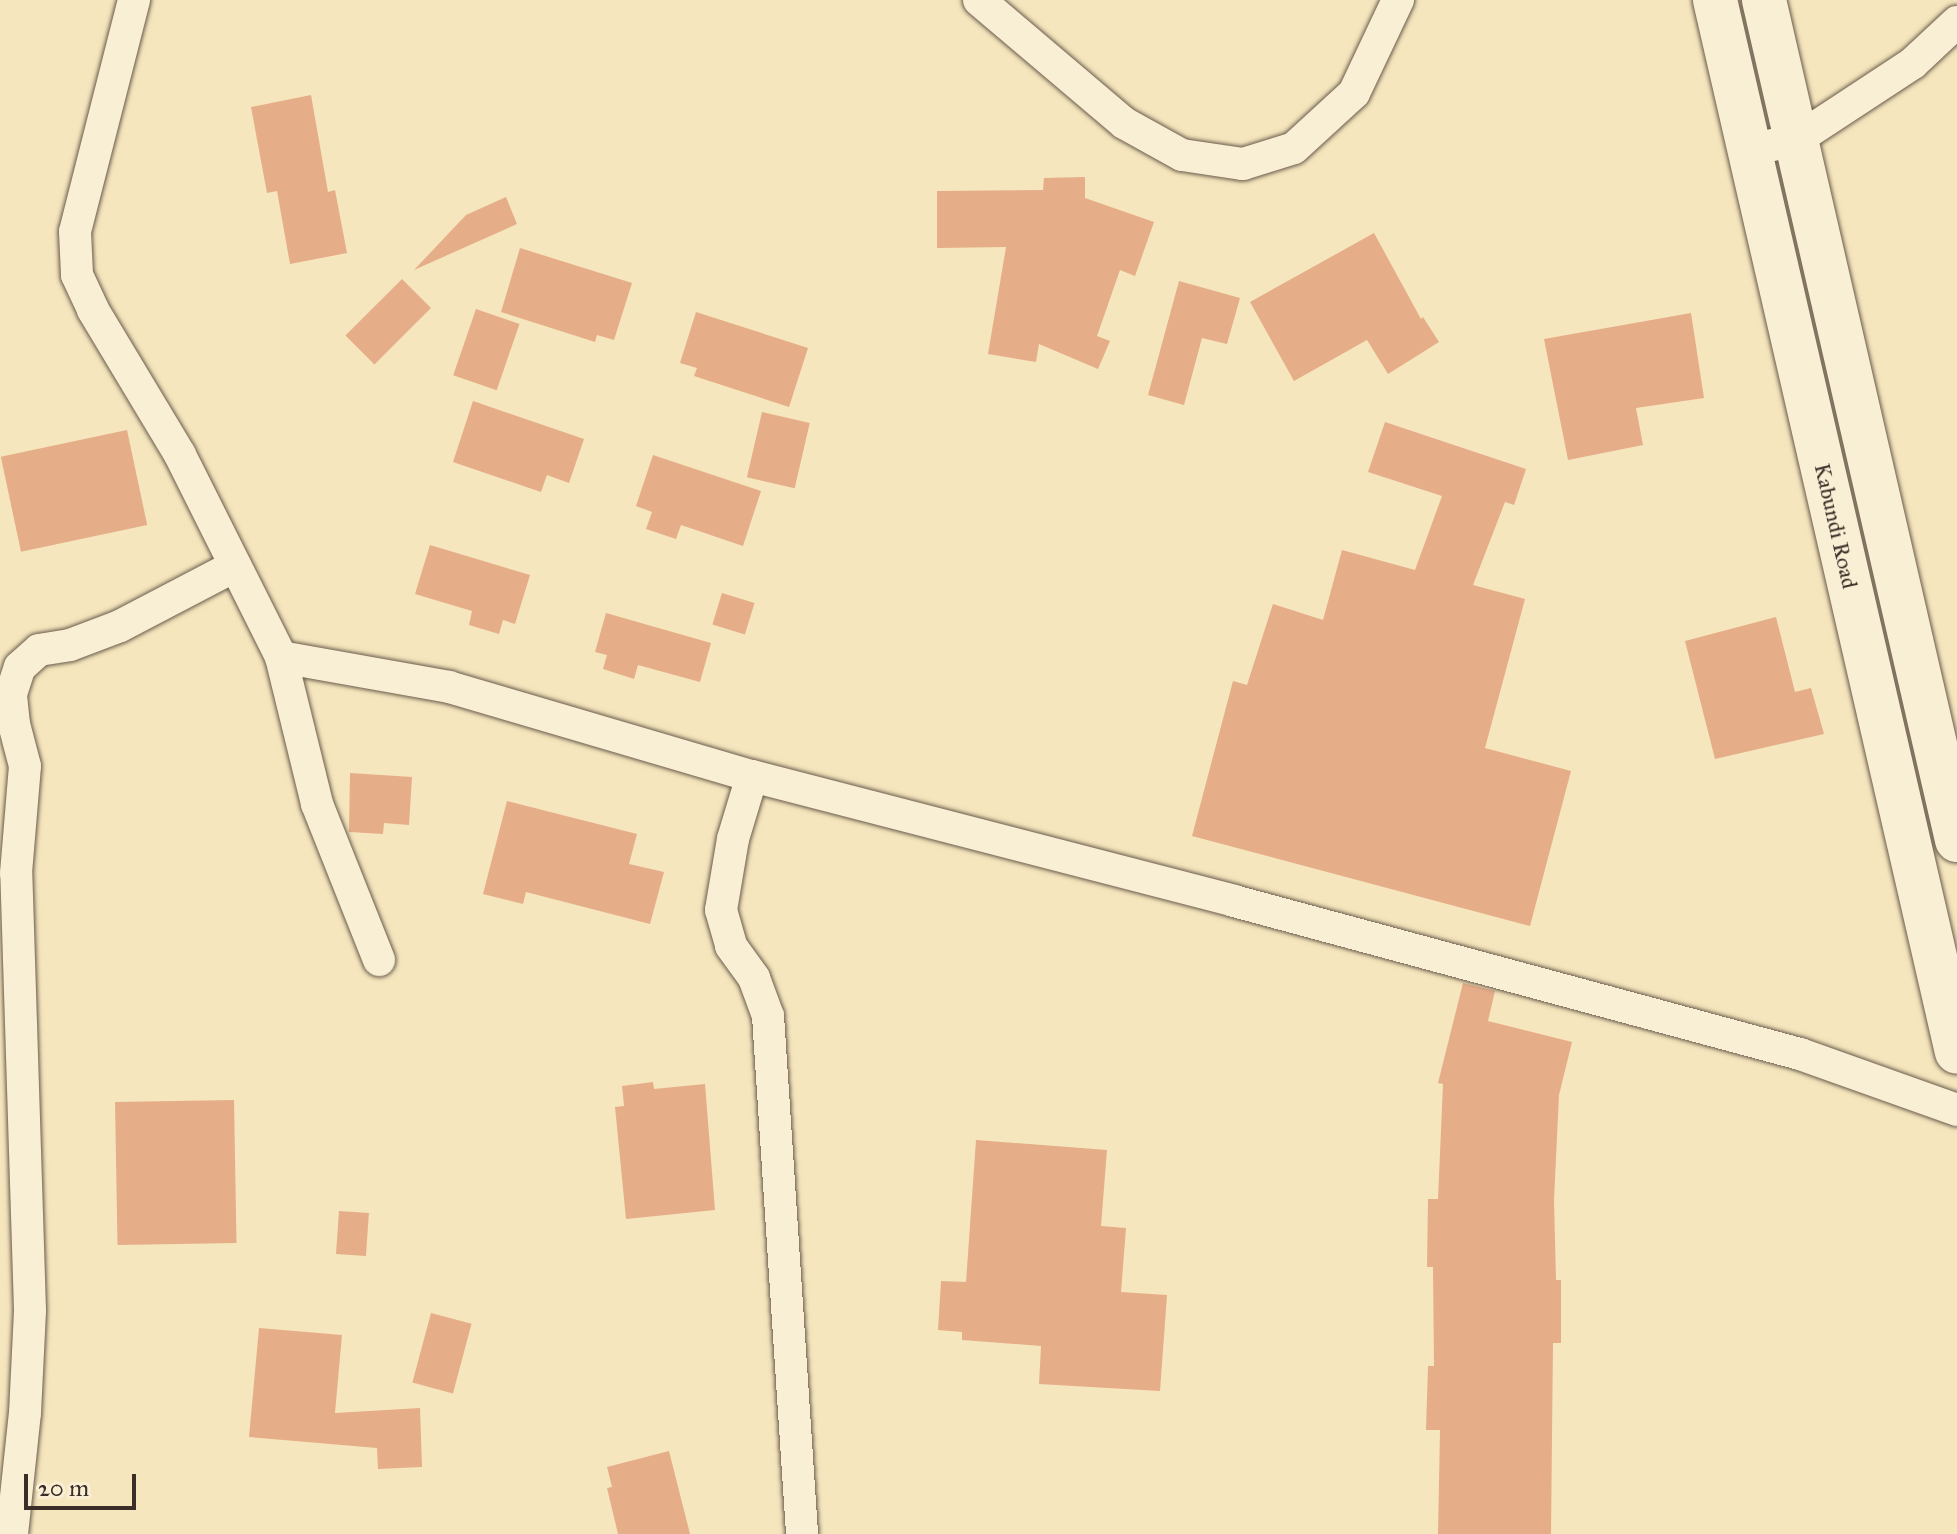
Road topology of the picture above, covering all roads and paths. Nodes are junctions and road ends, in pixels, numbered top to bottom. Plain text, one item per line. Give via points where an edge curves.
1 (134, 0) edge
2 (979, 0) edge
3 (1398, 0) edge
4 (1715, 0) edge
5 (1764, 0) edge
6 (1957, 22) edge
7 (1796, 140) junction
8 (1750, 150) junction
9 (235, 566) junction
10 (281, 657) junction
11 (752, 776) junction
12 (1957, 840) edge
13 (379, 960) dead end
14 (1957, 1052) edge
15 (1957, 1110) edge
16 (12, 1534) edge
17 (802, 1534) edge

1 - 9 street via 75,232 77,275 180,455
2 - 3 street via 1124,123 1182,155 1243,164 1294,148 1354,93
4 - 8 street, Kabundi Road
5 - 7 street
6 - 7 street via 1913,63
7 - 8 street
7 - 12 street
8 - 14 street, Kabundi Road
9 - 10 street
9 - 16 street via 120,626 70,645 39,650 20,667 11,694 25,766 16,873 30,1310
10 - 11 street via 449,687
10 - 13 street via 317,804
11 - 15 street via 1800,1054
11 - 17 street via 733,839 721,910 731,946 754,978 768,1016

